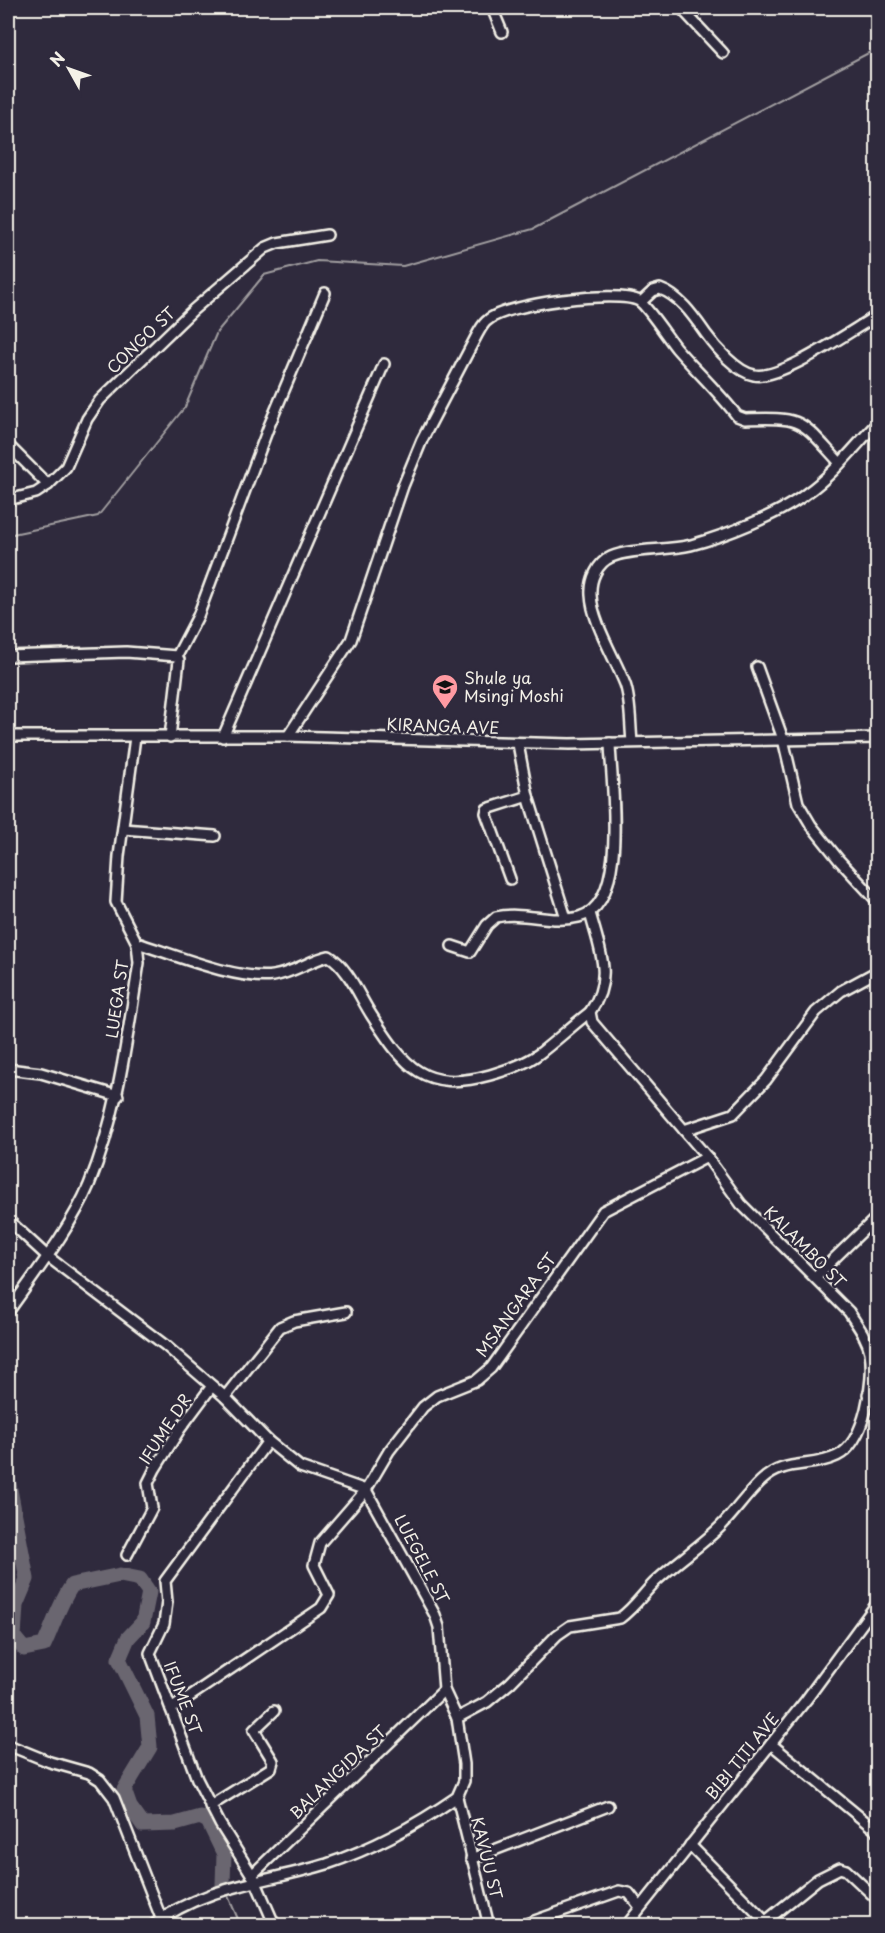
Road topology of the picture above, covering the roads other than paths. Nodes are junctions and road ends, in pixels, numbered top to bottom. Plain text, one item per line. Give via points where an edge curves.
1 (492, 8) edge
2 (681, 8) edge
3 (502, 32) dead end
4 (723, 53) dead end
5 (327, 235) dead end
6 (325, 293) dead end
7 (641, 302) junction
8 (878, 315) edge
9 (384, 363) dead end
10 (878, 422) edge
11 (8, 445) edge
12 (840, 463) junction
13 (48, 485) junction
14 (8, 500) edge
15 (8, 656) edge
16 (177, 656) junction
17 (757, 666) dead end
18 (8, 736) edge
19 (288, 736) junction
20 (135, 737) junction
21 (223, 737) junction
22 (170, 738) junction
23 (878, 738) edge
24 (783, 739) junction
25 (632, 742) junction
26 (610, 743) junction
27 (518, 744) junction
28 (528, 796) junction
29 (123, 829) junction
30 (215, 836) dead end
31 (510, 879) dead end
32 (878, 902) edge
33 (590, 914) junction
34 (566, 918) junction
35 (137, 943) junction
36 (452, 946) dead end
37 (878, 971) edge
38 (590, 1012) junction
39 (8, 1069) edge
40 (118, 1096) junction
41 (684, 1130) junction
42 (707, 1157) junction
43 (878, 1216) edge
44 (8, 1220) edge
45 (47, 1256) junction
46 (816, 1276) junction
47 (8, 1312) edge
48 (346, 1312) dead end
49 (878, 1343) edge
50 (870, 1351) junction
51 (212, 1386) junction
52 (868, 1394) junction
53 (225, 1397) junction
54 (878, 1402) edge
55 (268, 1441) junction
56 (366, 1490) junction
57 (127, 1555) dead end
58 (878, 1602) edge
59 (444, 1690) junction
60 (171, 1709) junction
61 (274, 1711) dead end
62 (457, 1718) junction
63 (771, 1744) junction
64 (8, 1745) edge
65 (457, 1797) junction
66 (210, 1806) junction
67 (608, 1806) dead end
68 (878, 1832) edge
69 (690, 1845) junction
70 (471, 1859) junction
71 (253, 1878) junction
72 (878, 1900) edge
73 (640, 1907) junction
74 (161, 1918) junction
75 (768, 1923) edge
76 (630, 1924) edge
77 (152, 1926) edge
78 (275, 1926) edge
79 (489, 1926) edge
80 (520, 1926) edge

1 - 3 street
2 - 4 street
5 - 13 street, CONGO ST via 265,248 193,310 100,400 66,467
6 - 16 street via 269,426 198,616
7 - 8 street via 660,289 675,297 713,344 756,376 797,363
7 - 12 street via 737,416 796,420
7 - 19 street via 614,297 557,301 488,320 422,440 351,640
9 - 21 street
10 - 12 street
11 - 13 street
12 - 25 street via 807,494 721,536 668,550 627,552 609,557 599,566 592,578 591,596 626,686
13 - 14 street, CONGO ST via 36,493
15 - 16 street via 126,652
16 - 22 street
17 - 24 street
18 - 20 street, KIRANGA AVE
19 - 21 street, KIRANGA AVE
19 - 27 street, KIRANGA AVE
20 - 22 street, KIRANGA AVE
20 - 29 street, LUEGA ST
21 - 22 street, KIRANGA AVE
23 - 24 street, KIRANGA AVE
24 - 25 street, KIRANGA AVE
24 - 32 street via 798,803 832,851
25 - 26 street, KIRANGA AVE
26 - 27 street, KIRANGA AVE
26 - 33 street via 614,835 611,874 604,897
27 - 28 street
28 - 31 street via 487,809 486,813
28 - 34 street
29 - 30 street
29 - 35 street, LUEGA ST via 116,902
33 - 34 street
33 - 38 street via 605,974 598,1000
34 - 36 street via 496,917 470,952
35 - 38 street via 250,977 300,969 329,956 395,1051 416,1070 440,1081 470,1080 521,1064
35 - 40 street, LUEGA ST via 139,963
37 - 41 street via 841,991 816,1012 766,1080 733,1114
38 - 41 street, KALAMBO ST via 597,1030
39 - 40 street via 41,1073
40 - 45 street, LUEGA ST via 88,1187
41 - 42 street, KALAMBO ST
42 - 46 street, KALAMBO ST via 741,1203
42 - 56 street, MSANGARA ST via 603,1211 491,1368 477,1380 437,1396 423,1407 389,1451
43 - 46 street
44 - 45 street
45 - 47 street, LUEGA ST
45 - 51 street
46 - 50 street, KALAMBO ST via 849,1312
48 - 53 street via 280,1327
49 - 50 street
50 - 52 street, KALAMBO ST
51 - 53 street
51 - 57 street, IFUME DR via 180,1429 148,1483 152,1508
52 - 54 street
52 - 62 street, KALAMBO ST via 856,1439 845,1451 835,1457 780,1467 768,1475 722,1525 656,1582 627,1613 620,1618 570,1626 487,1702
53 - 55 street
55 - 56 street via 300,1467
55 - 60 street, IFUME ST via 165,1581 164,1624 150,1653
56 - 59 street, LUEGELE ST via 435,1614
56 - 60 street, MSANGARA ST via 320,1542 315,1555 317,1575 329,1595 321,1608
58 - 63 street, BIBI TITI AVE
59 - 62 street, LUEGELE ST
59 - 71 street, BALANGIDA ST
60 - 66 street, IFUME ST
61 - 66 street via 254,1730 273,1761 271,1768
62 - 65 street, LUEGELE ST via 464,1781
63 - 68 street
63 - 69 street, BIBI TITI AVE
64 - 74 street via 100,1780 114,1798
65 - 70 street, KAVUU ST
65 - 71 street via 351,1855
66 - 71 street, IFUME ST
67 - 70 street
69 - 73 street, BIBI TITI AVE
69 - 75 street
70 - 79 street, KAVUU ST
71 - 74 street
71 - 78 street, IFUME ST
72 - 75 street via 840,1868 818,1879
73 - 76 street, BIBI TITI AVE
73 - 80 street via 629,1893 619,1891
74 - 77 street

